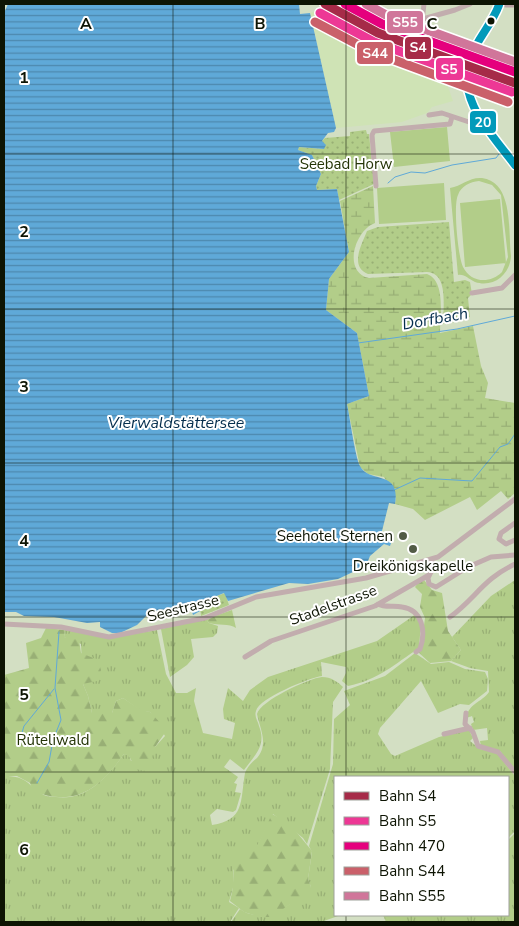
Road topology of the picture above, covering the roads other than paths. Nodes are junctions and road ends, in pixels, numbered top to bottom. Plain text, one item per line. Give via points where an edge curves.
1 (364, 4) edge
2 (424, 4) edge
3 (470, 4) edge
4 (502, 4) edge
5 (515, 4) edge
6 (422, 20) junction
7 (429, 115) dead end
8 (452, 116) junction
9 (480, 116) junction
10 (515, 165) edge
11 (376, 186) dead end
12 (515, 275) edge
13 (472, 292) dead end
14 (515, 500) edge
15 (515, 523) edge
16 (515, 540) edge
17 (515, 555) edge
18 (431, 559) junction
19 (515, 564) edge
20 (429, 575) junction
21 (378, 604) junction
22 (450, 617) dead end
23 (4, 624) edge
24 (416, 652) dead end
25 (245, 657) dead end
26 (466, 713) dead end
27 (470, 728) junction
28 (444, 734) dead end
29 (515, 772) edge

1 - 6 street via 404,20
2 - 6 street
3 - 6 street
4 - 5 main road
4 - 9 main road, bridge via 475,47 466,71 468,96
7 - 8 street
8 - 9 street via 469,122
8 - 11 street via 450,124 374,131
9 - 10 main road
12 - 13 street via 502,288
14 - 18 street via 444,554
15 - 16 street via 501,533 499,539 506,544
17 - 20 street via 491,557 436,587 429,584
18 - 20 street via 433,568
18 - 23 street, Seestrasse via 366,578 265,595 205,618 109,637 60,627
19 - 22 street via 488,579
20 - 21 street, Stadelstrasse
21 - 24 street via 404,607 417,614 423,631 420,649
21 - 25 street, Stadelstrasse via 271,641
26 - 27 street via 465,724
27 - 28 street
27 - 29 street via 478,746 498,752

